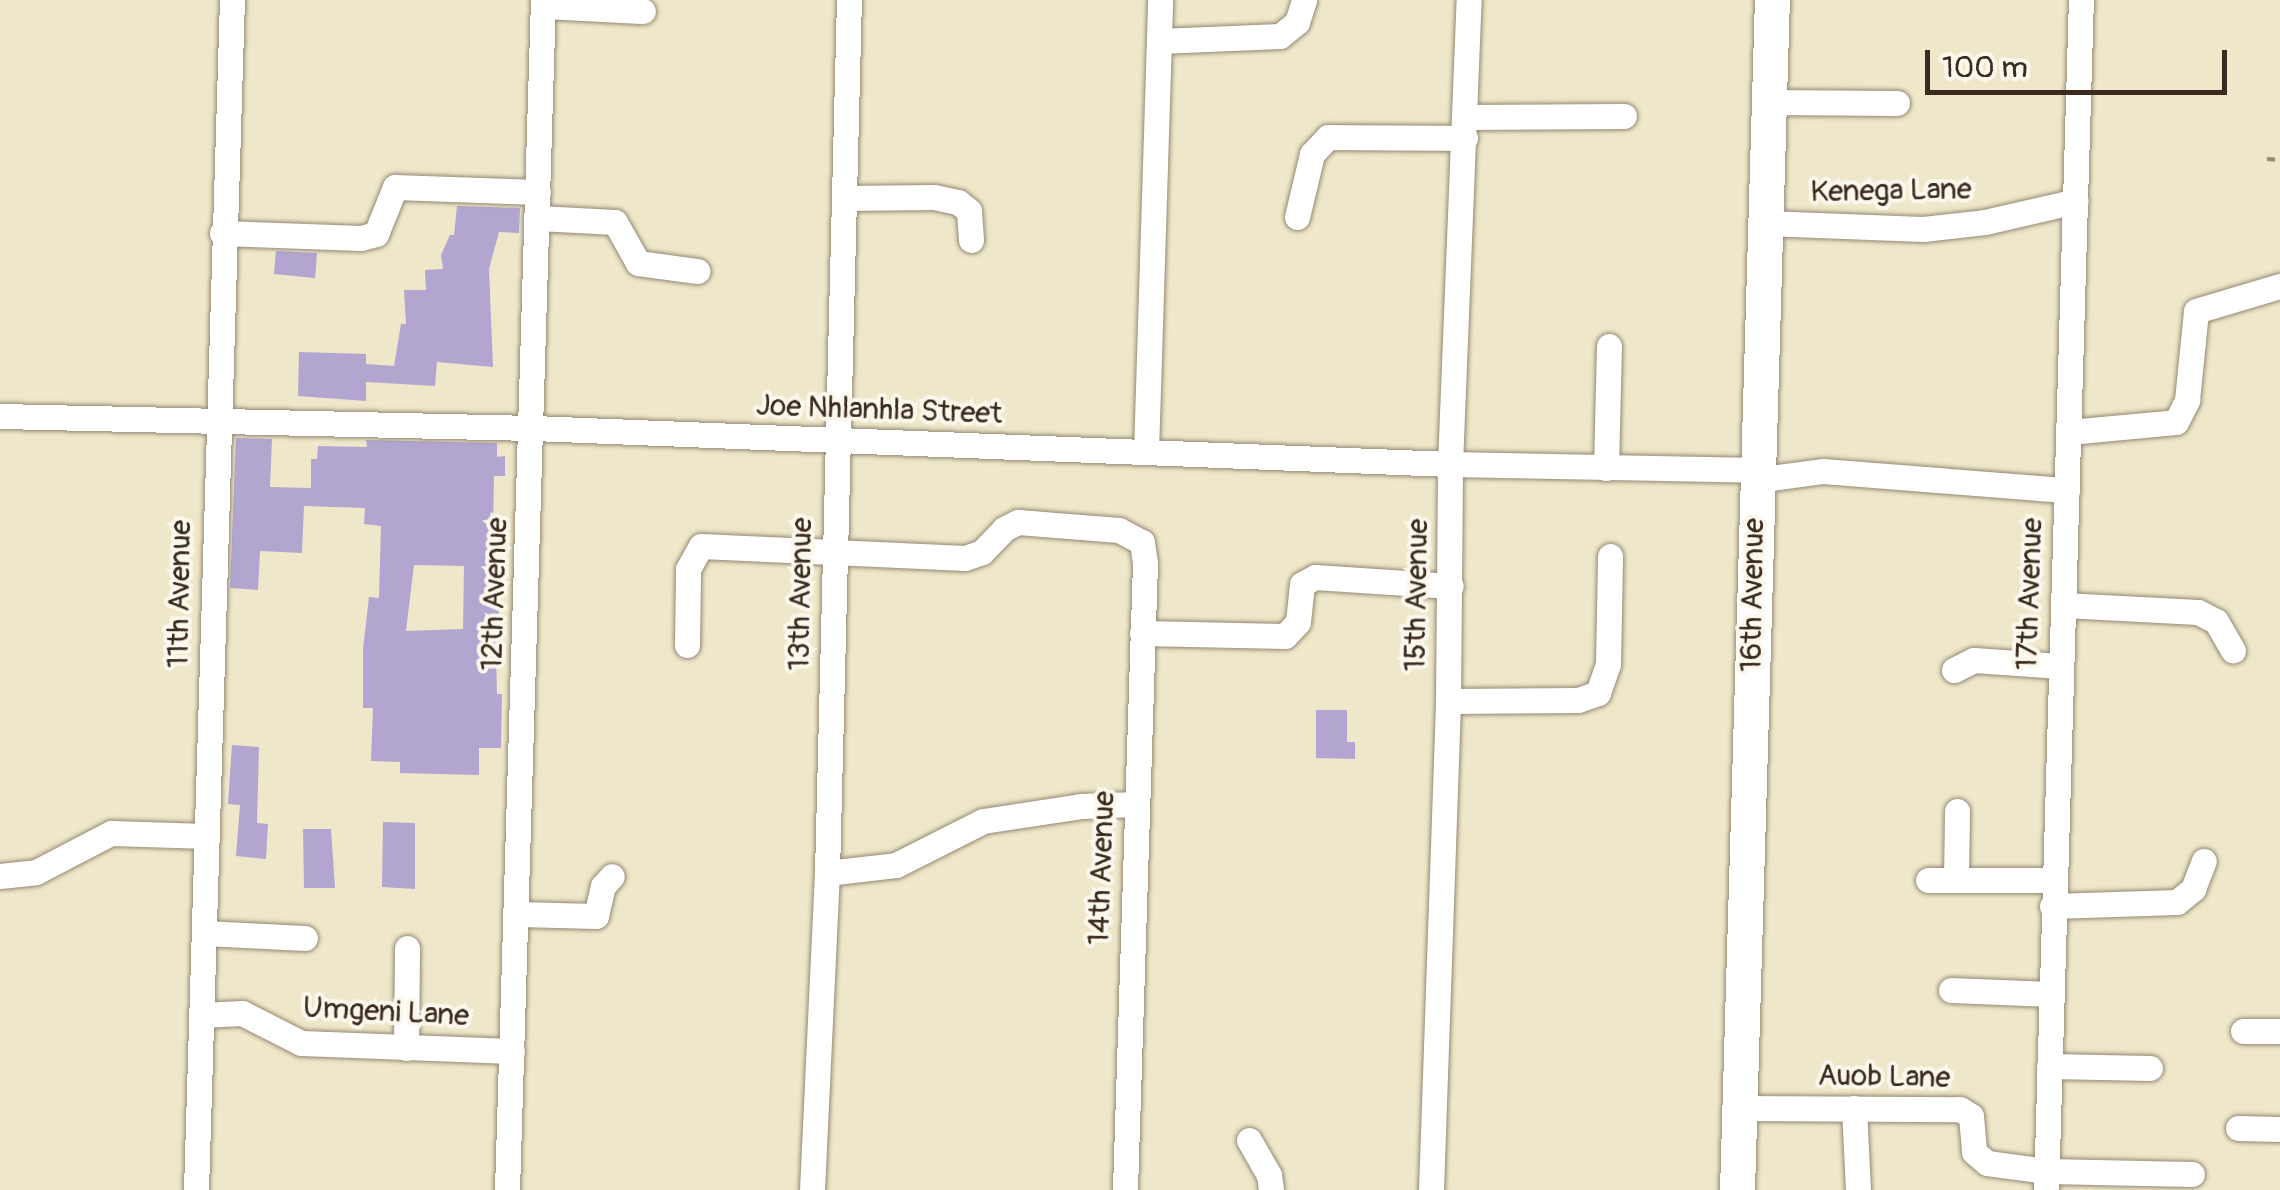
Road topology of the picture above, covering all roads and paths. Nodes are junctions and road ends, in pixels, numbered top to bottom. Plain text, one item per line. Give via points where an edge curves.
1 (232, 0) edge
2 (850, 0) edge
3 (1160, 0) edge
4 (1304, 0) edge
5 (1469, 0) edge
6 (1772, 0) edge
7 (2081, 0) edge
8 (543, 3) edge
9 (644, 11) dead end
10 (1158, 40) junction
11 (1769, 102) junction
12 (1897, 103) dead end
13 (1624, 116) dead end
14 (1465, 127) junction
15 (2267, 159) dead end
16 (2280, 160) edge
17 (538, 192) junction
18 (844, 198) junction
19 (2076, 202) junction
20 (538, 218) junction
21 (1297, 218) dead end
22 (1765, 223) junction
23 (222, 232) junction
24 (971, 240) dead end
25 (697, 271) dead end
26 (2280, 286) edge
27 (1610, 346) dead end
28 (0, 416) edge
29 (217, 422) junction
30 (533, 428) junction
31 (2069, 432) junction
32 (835, 441) junction
33 (1146, 452) junction
34 (1450, 464) junction
35 (1606, 468) junction
36 (1756, 475) junction
37 (2066, 490) junction
38 (835, 550) junction
39 (1610, 556) dead end
40 (1451, 586) junction
41 (2063, 605) junction
42 (1142, 633) junction
43 (687, 645) dead end
44 (2233, 650) dead end
45 (2060, 666) junction
46 (1954, 670) dead end
47 (1448, 701) junction
48 (1137, 804) junction
49 (1957, 811) dead end
50 (206, 836) junction
51 (2204, 861) dead end
52 (827, 873) junction
53 (0, 876) edge
54 (612, 876) dead end
55 (1956, 878) junction
56 (1928, 880) dead end
57 (2052, 893) junction
58 (518, 914) junction
59 (204, 933) junction
60 (305, 938) dead end
61 (407, 948) dead end
62 (1951, 990) dead end
63 (2050, 994) junction
64 (202, 1014) junction
65 (2243, 1031) dead end
66 (2280, 1031) edge
67 (406, 1048) junction
68 (512, 1051) junction
69 (2049, 1066) junction
70 (2150, 1068) dead end
71 (1740, 1108) junction
72 (1854, 1108) junction
73 (2238, 1128) dead end
74 (2280, 1128) edge
75 (1250, 1140) dead end
76 (2192, 1174) dead end
77 (2046, 1181) edge
78 (196, 1190) edge
79 (506, 1190) edge
80 (812, 1190) edge
81 (1125, 1190) edge
82 (1271, 1190) edge
83 (1431, 1190) edge
84 (1737, 1190) edge
85 (1858, 1190) edge

1 - 23 street, 11th Avenue
2 - 18 street, 13th Avenue
3 - 10 street
4 - 10 street via 1297,22 1280,36
5 - 14 street, 15th Avenue
6 - 11 street, 16th Avenue
7 - 19 street, 17th Avenue
8 - 9 street
8 - 17 street, 12th Avenue
10 - 33 street
11 - 12 street
11 - 22 street, 16th Avenue
13 - 14 street
14 - 21 street via 1328,137 1312,154
14 - 34 street, 15th Avenue
15 - 16 path
17 - 20 street, 12th Avenue
17 - 23 street via 403,186 392,190 371,237
18 - 24 street via 958,202 969,211
18 - 32 street, 13th Avenue
19 - 22 street, Kenega Lane via 1923,228
19 - 31 street, 17th Avenue
20 - 25 street via 615,222 638,264
20 - 30 street, 12th Avenue
22 - 36 street, 16th Avenue
23 - 29 street, 11th Avenue
26 - 31 street via 2196,311 2187,400 2176,422
27 - 35 street
28 - 29 street, Joe Nhlanhla Street
29 - 30 street, Joe Nhlanhla Street
29 - 50 street, 11th Avenue
30 - 32 street, Joe Nhlanhla Street
30 - 58 street, 12th Avenue
31 - 37 street, 17th Avenue
32 - 33 street, Joe Nhlanhla Street
32 - 38 street, 13th Avenue
33 - 34 street, Joe Nhlanhla Street
34 - 35 street, Joe Nhlanhla Street
34 - 40 street, 15th Avenue
35 - 36 street, Joe Nhlanhla Street
36 - 37 street, Joe Nhlanhla Street via 1823,472
36 - 71 street, 16th Avenue
37 - 41 street, 17th Avenue
38 - 42 street, 14th Avenue via 975,556 1022,522 1126,531 1144,549
38 - 43 street via 701,546 688,569
38 - 52 street, 13th Avenue
39 - 47 street via 1608,664 1598,693 1578,700
40 - 42 street via 1315,577 1302,584 1298,622 1285,636
40 - 47 street, 15th Avenue
41 - 44 street via 2198,612 2216,621
41 - 45 street, 17th Avenue
42 - 48 street, 14th Avenue
45 - 46 street via 1974,660
45 - 57 street, 17th Avenue
47 - 83 street, 15th Avenue
48 - 52 street via 976,822 896,865
48 - 81 street, 14th Avenue
49 - 55 street
50 - 53 street via 111,833 36,872
50 - 59 street, 11th Avenue
51 - 57 street via 2194,889 2177,902
52 - 80 street, 13th Avenue
54 - 58 street via 596,916
55 - 56 street
55 - 57 street
57 - 63 street, 17th Avenue
58 - 68 street, 12th Avenue
59 - 60 street
59 - 64 street, 11th Avenue
61 - 67 street
62 - 63 street
63 - 69 street, 17th Avenue
64 - 67 street, Umgeni Lane via 252,1016 302,1043
64 - 78 street, 11th Avenue
65 - 66 street
67 - 68 street, Umgeni Lane
68 - 79 street, 12th Avenue
69 - 70 street
69 - 77 street, 17th Avenue
71 - 72 street, Auob Lane
71 - 84 street, 16th Avenue
72 - 77 street, Auob Lane via 1966,1111 1980,1160
72 - 85 street
73 - 74 street
75 - 82 street
76 - 77 street

